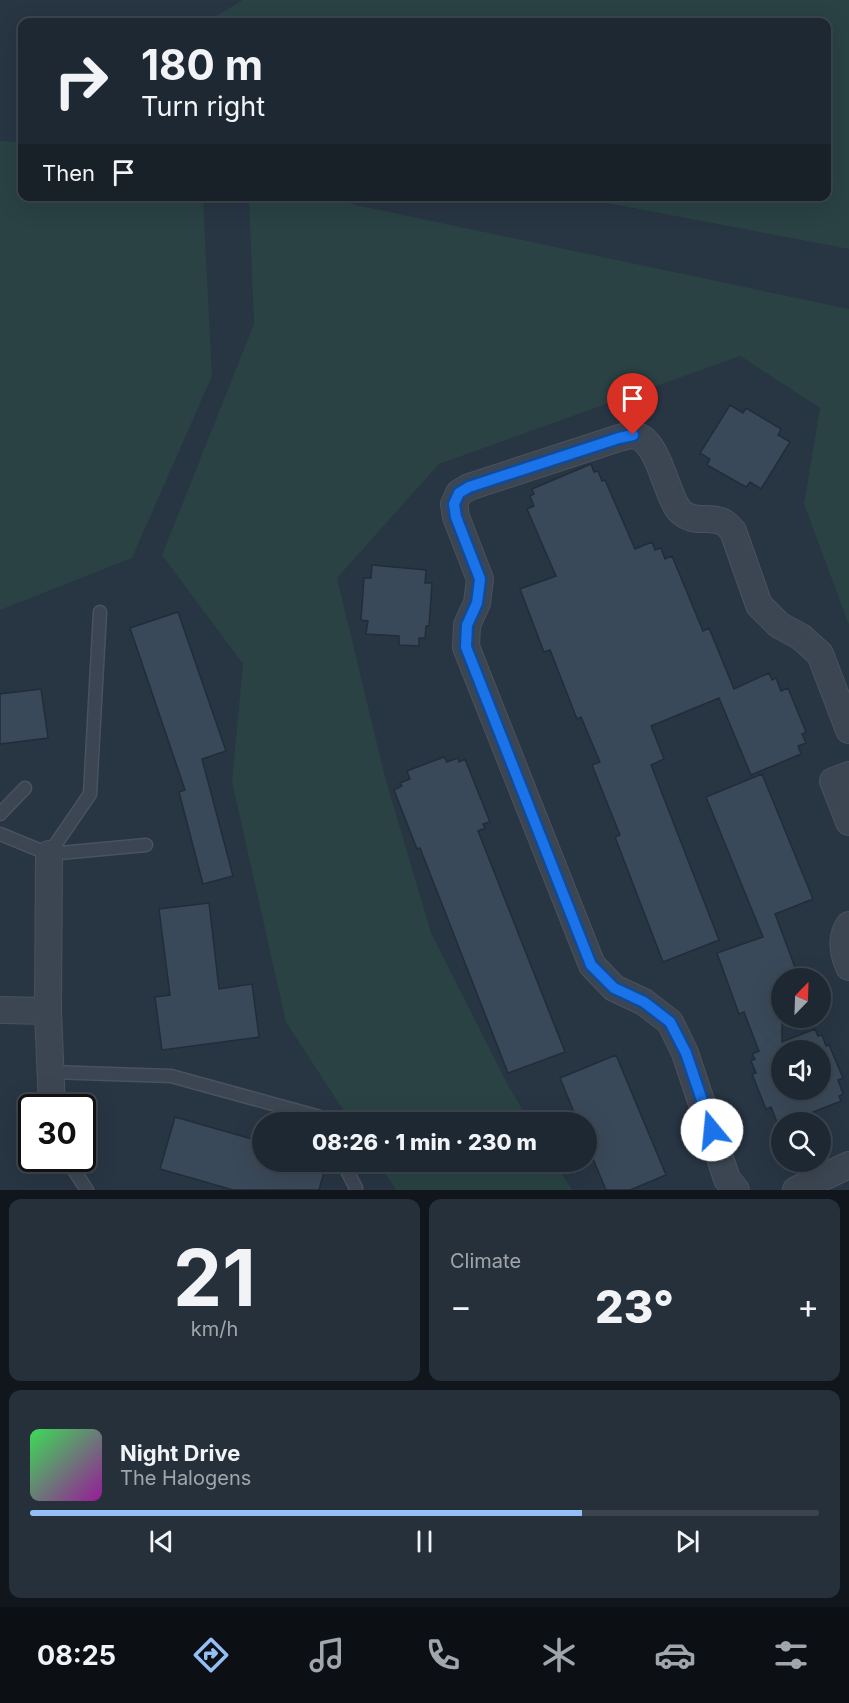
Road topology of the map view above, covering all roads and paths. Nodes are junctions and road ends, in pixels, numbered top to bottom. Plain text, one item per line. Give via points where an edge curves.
1 (100, 612) dead end
2 (849, 730) edge
3 (849, 775) edge
4 (25, 788) dead end
5 (0, 814) edge
6 (849, 822) edge
7 (0, 834) edge
8 (146, 845) dead end
9 (49, 854) junction
10 (849, 925) edge
11 (849, 967) edge
12 (0, 1010) edge
13 (48, 1011) junction
14 (50, 1072) junction
15 (51, 1094) edge
16 (302, 1112) edge
17 (849, 1165) edge
18 (75, 1172) edge
19 (348, 1172) edge
20 (356, 1188) dead end
21 (87, 1190) edge
22 (736, 1190) edge
23 (796, 1190) edge

1 - 9 lane via 90,794
2 - 22 street via 820,654 779,625 759,605 733,531 724,522 689,518 678,509 645,440 633,435 619,438 459,493 454,504 456,517 480,579 477,603 467,625 466,647 591,965 614,988 644,1002 670,1022 686,1053 727,1179
3 - 6 street via 833,781
4 - 5 lane
7 - 9 lane
8 - 9 lane
9 - 13 street
10 - 11 street via 843,940
12 - 13 street
13 - 14 street
14 - 15 street
14 - 16 lane via 171,1076
17 - 23 street
18 - 21 lane
19 - 20 lane

